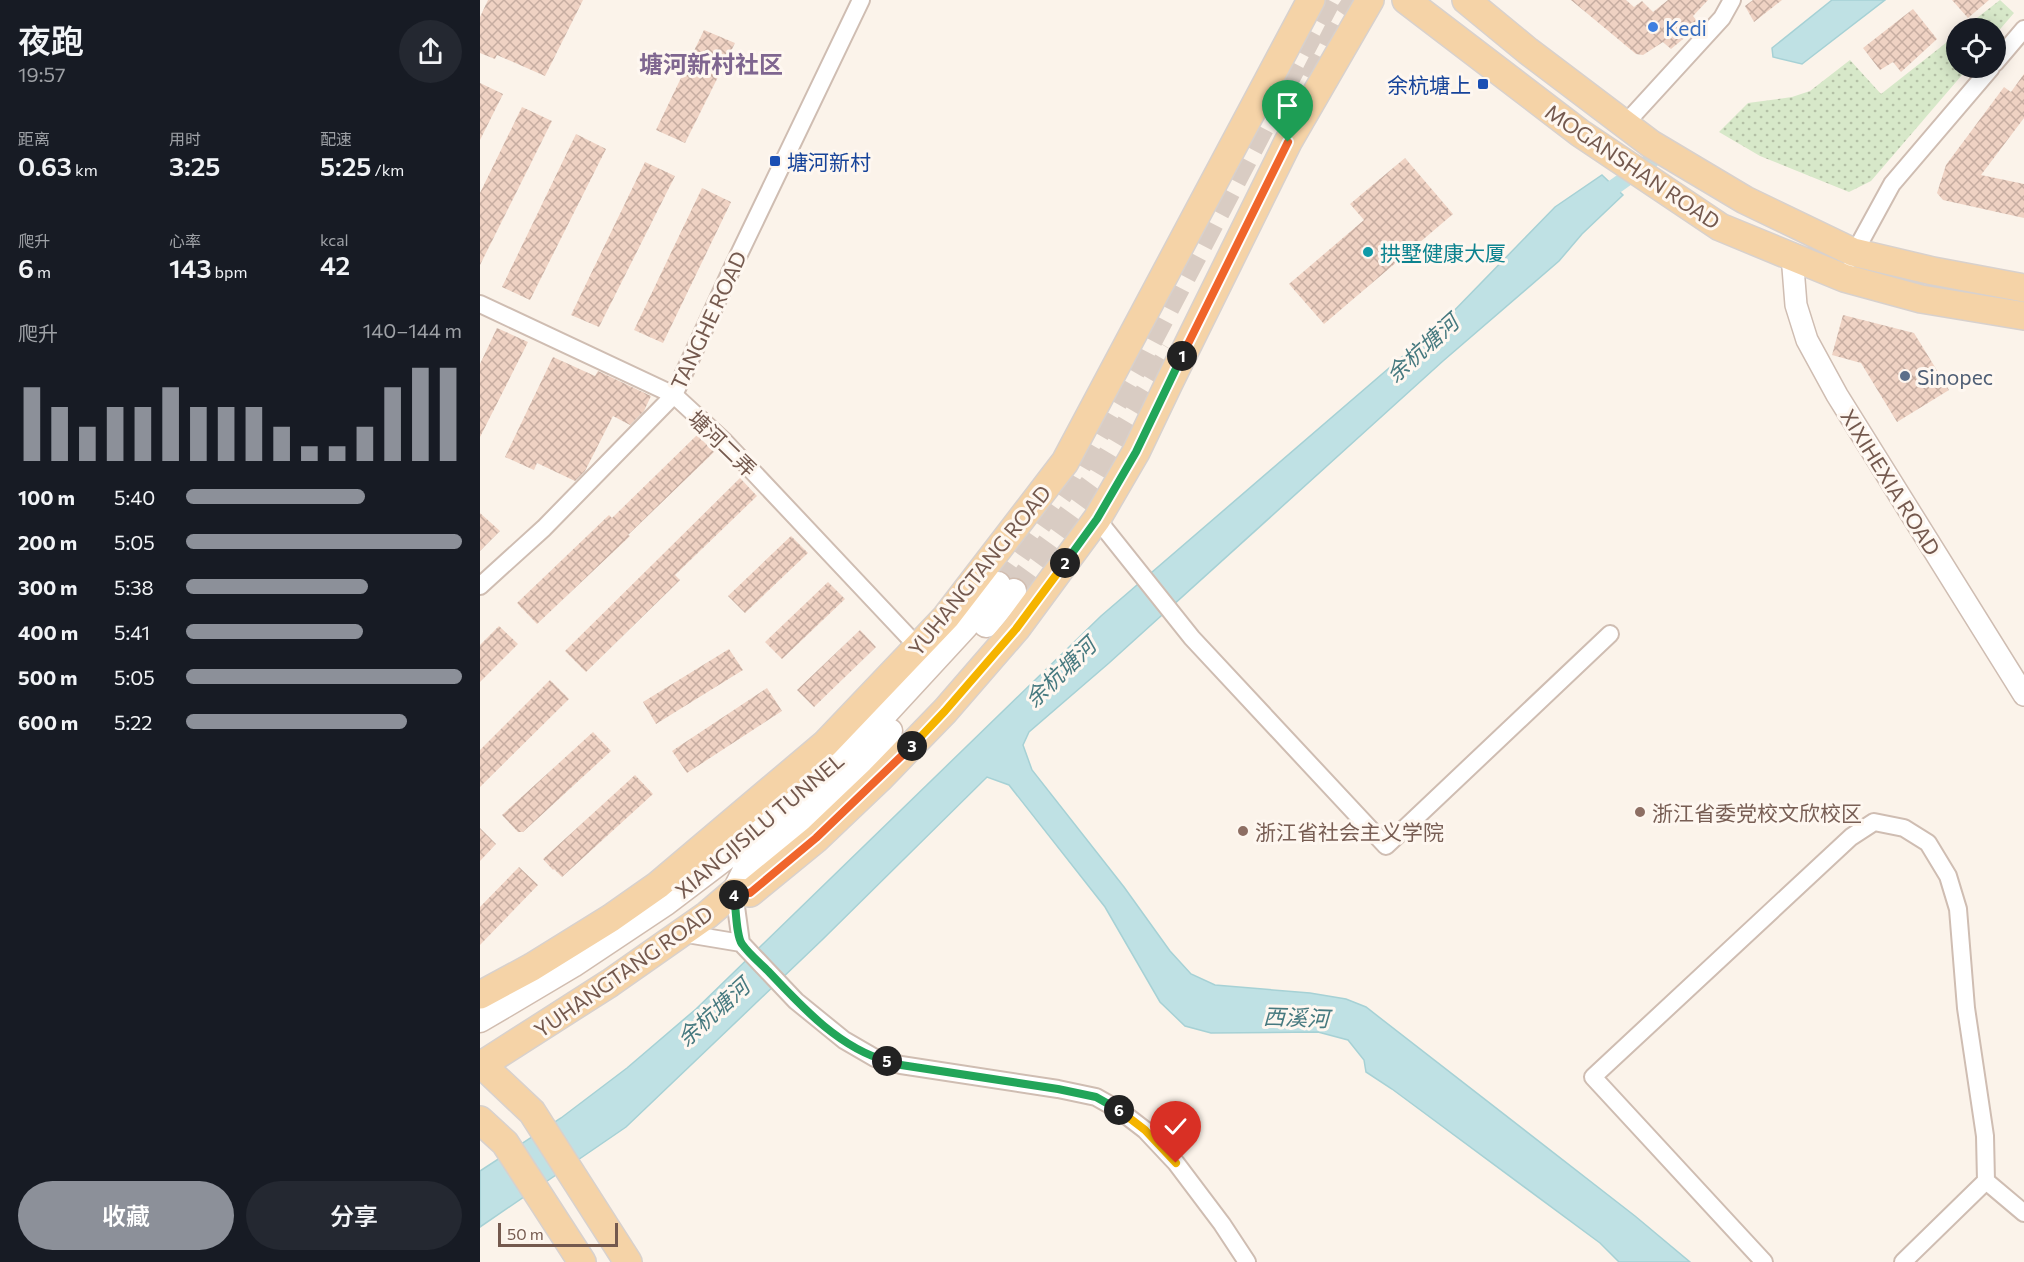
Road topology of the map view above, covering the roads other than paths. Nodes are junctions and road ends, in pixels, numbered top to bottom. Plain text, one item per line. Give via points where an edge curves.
1 (861, 0) edge
2 (1311, 0) edge
3 (1370, 0) edge
4 (1406, 0) edge
5 (1466, 0) edge
6 (1732, 0) edge
7 (2024, 29) edge
8 (2006, 50) edge
9 (1982, 78) edge
10 (1625, 124) junction
11 (1853, 252) junction
12 (1792, 255) junction
13 (1844, 278) junction
14 (2024, 288) edge
15 (480, 304) edge
16 (2024, 316) edge
17 (674, 395) junction
18 (1097, 519) junction
19 (480, 586) edge
20 (1610, 634) dead end
21 (918, 647) junction
22 (2024, 695) edge
23 (734, 892) junction
24 (681, 933) junction
25 (741, 943) junction
26 (480, 995) edge
27 (480, 1020) edge
28 (481, 1065) edge
29 (480, 1120) edge
30 (1986, 1181) junction
31 (2024, 1213) edge
32 (582, 1262) edge
33 (628, 1262) edge
34 (1247, 1262) edge
35 (1764, 1262) edge
36 (1903, 1262) edge

1 - 17 street, TANGHE ROAD
2 - 21 main road, YUHANGTANG ROAD via 1065,462 953,609
3 - 18 main road, YUHANGTANG ROAD via 1288,142 1136,452
4 - 12 main road, MOGANSHAN ROAD via 1580,133 1720,227
5 - 10 main road, MOGANSHAN ROAD
6 - 10 street via 1722,18
7 - 8 street
9 - 11 street via 1892,184
10 - 11 main road, MOGANSHAN ROAD via 1745,200
11 - 13 street
11 - 14 main road, MOGANSHAN ROAD
12 - 13 main road, MOGANSHAN ROAD
12 - 22 street, XIXIHEXIA ROAD via 1796,304 1807,340 1837,395
13 - 16 main road, MOGANSHAN ROAD via 1921,299
15 - 17 street, 塘河二弄
17 - 19 street, TANGHE ROAD via 544,528
17 - 21 street, 塘河二弄 via 724,441
18 - 20 street via 1192,638 1386,846
18 - 23 main road, YUHANGTANG ROAD via 1016,629 879,779 750,893
21 - 26 main road, YUHANGTANG ROAD via 825,744 658,885 532,967
23 - 24 main road, YUHANGTANG ROAD
23 - 25 street
23 - 27 main road, XIANGJISILU TUNNEL via 746,868 861,764 941,678 1006,587 860,741 724,859 573,965
24 - 25 street
24 - 28 main road, YUHANGTANG ROAD
25 - 34 street via 796,1001 844,1040 875,1058 1096,1097 1119,1110 1145,1130 1176,1163
28 - 33 main road via 532,1112
29 - 32 main road via 505,1143
30 - 31 street
30 - 35 street via 1986,1136 1952,887 1928,843 1904,828 1874,822 1851,837 1593,1077
30 - 36 street

